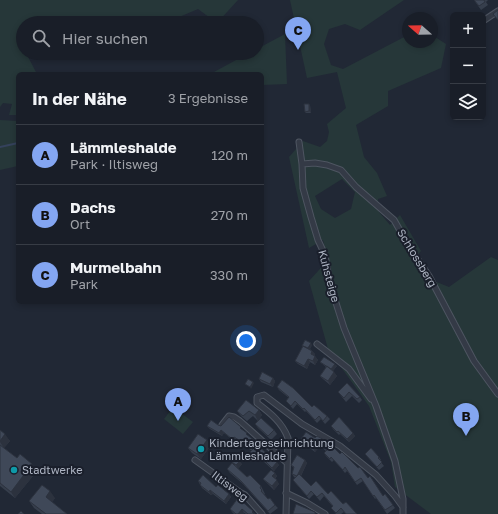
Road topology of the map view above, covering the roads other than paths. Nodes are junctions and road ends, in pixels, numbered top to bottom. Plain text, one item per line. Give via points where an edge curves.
1 (498, 11) edge
2 (486, 19) edge
3 (299, 142) dead end
4 (302, 164) junction
5 (317, 344) dead end
6 (498, 394) edge
7 (376, 406) junction
8 (222, 425) edge
9 (195, 460) dead end
10 (287, 463) junction
11 (286, 493) junction
12 (403, 507) junction
13 (262, 514) edge
14 (286, 514) edge
15 (325, 514) edge
16 (403, 514) edge

1 - 2 street
3 - 4 street, Kuhsteige
4 - 6 street, Schlossberg via 315,163 340,170 394,220 429,276 474,360
4 - 7 street, Kuhsteige via 303,188 325,255 333,294
5 - 7 street via 349,369
7 - 12 street via 395,461
8 - 10 street via 229,416 240,420
9 - 13 street, Iltisweg via 245,495
10 - 11 street
10 - 12 street via 288,438 277,418 257,403 257,397 260,395 264,395 302,424 340,446 376,475
11 - 14 street
11 - 15 street
12 - 16 street

